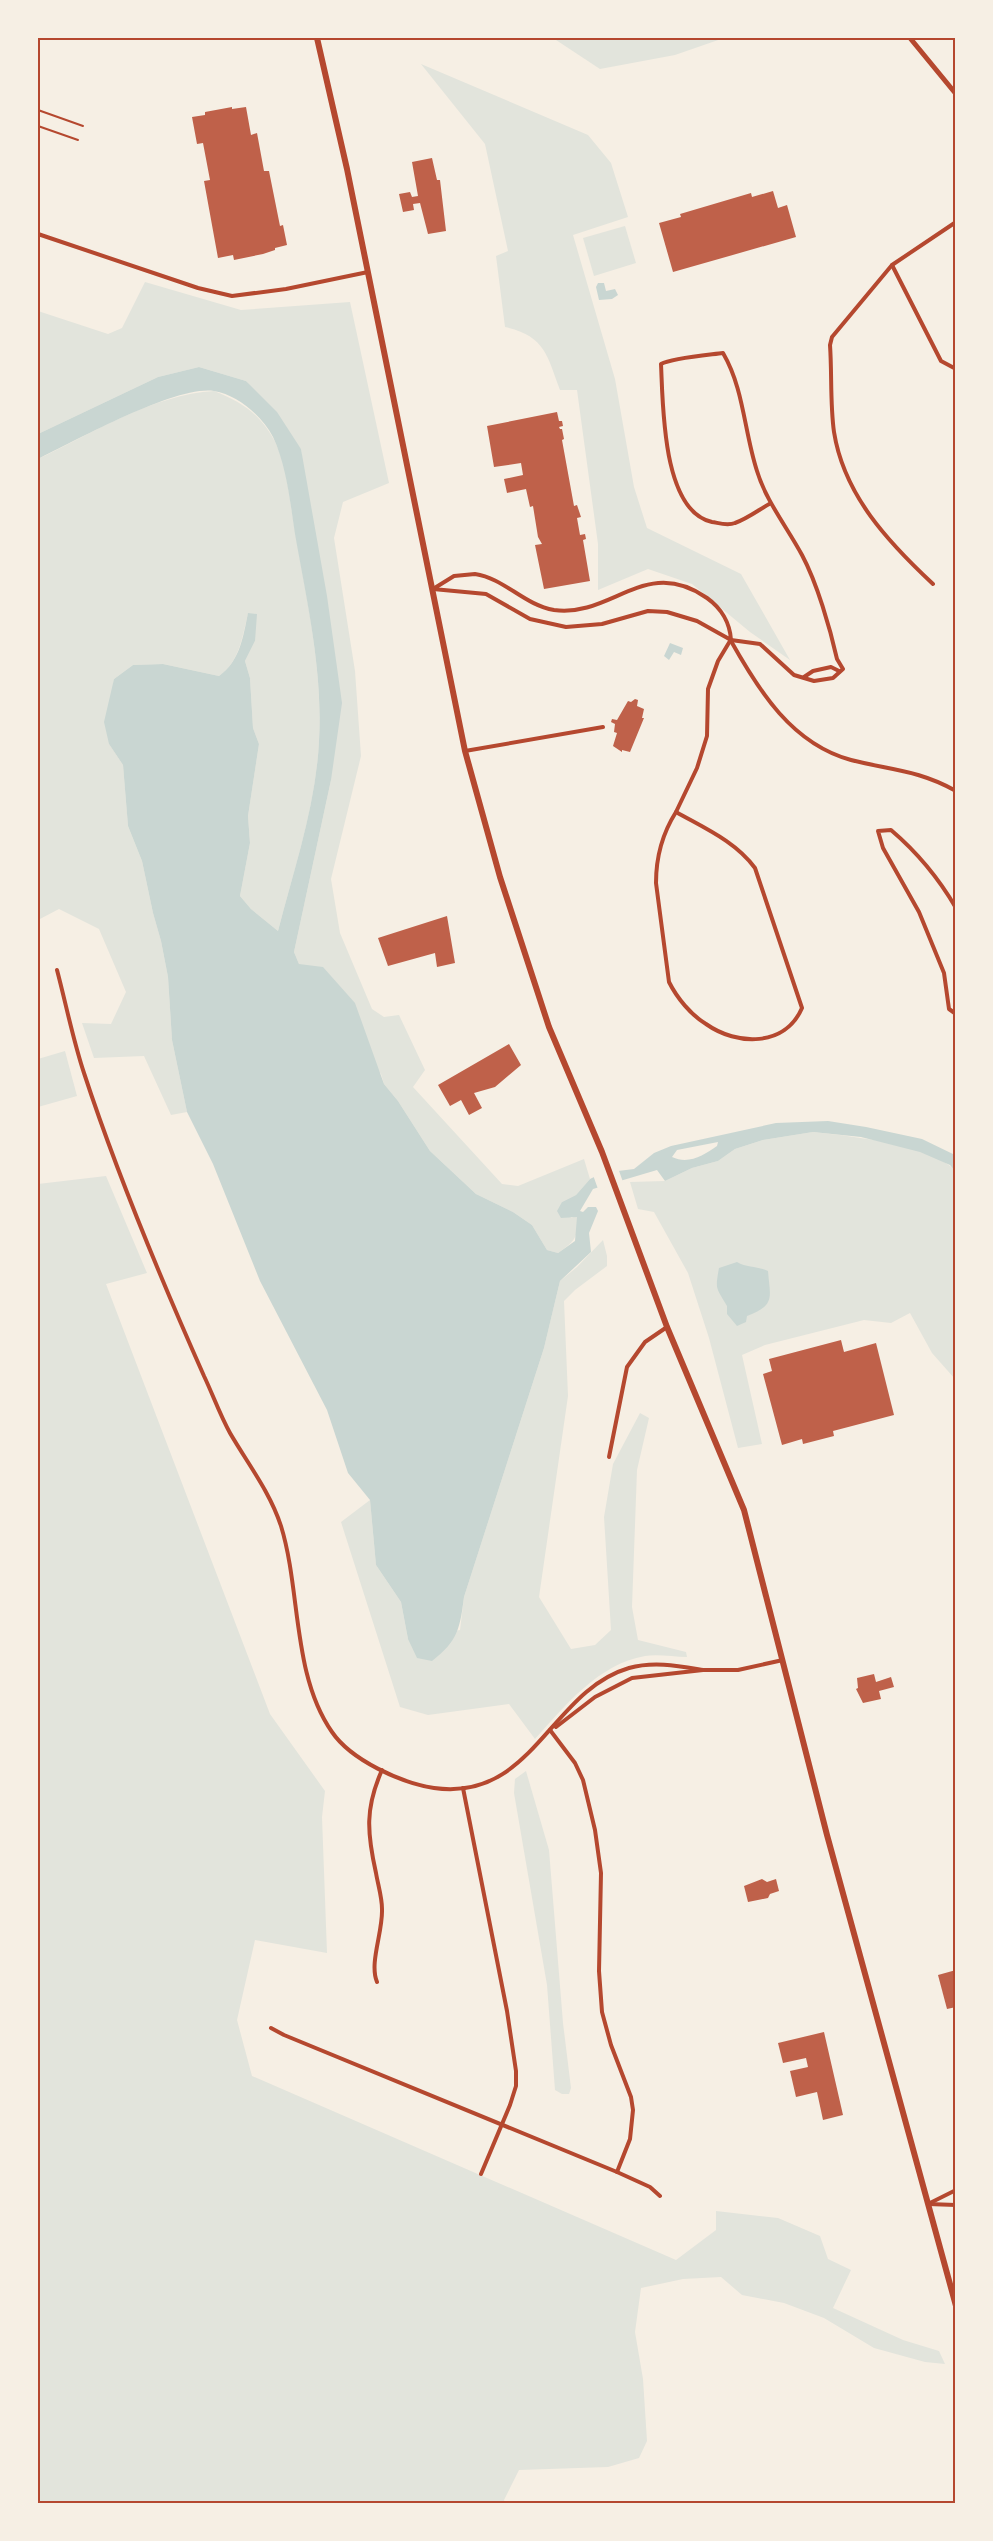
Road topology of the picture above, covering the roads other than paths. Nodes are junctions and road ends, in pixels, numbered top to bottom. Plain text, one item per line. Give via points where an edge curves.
1 (317, 38) edge
2 (910, 38) edge
3 (956, 94) edge
4 (38, 110) edge
5 (38, 126) edge
6 (83, 126) dead end
7 (78, 140) dead end
8 (956, 222) edge
9 (38, 234) edge
10 (892, 266) junction
11 (368, 272) junction
12 (956, 369) edge
13 (771, 503) junction
14 (933, 584) dead end
15 (433, 589) junction
16 (731, 640) junction
17 (839, 671) junction
18 (804, 677) junction
19 (603, 727) dead end
20 (465, 751) junction
21 (956, 791) edge
22 (676, 812) junction
23 (956, 908) edge
24 (57, 970) dead end
25 (956, 1014) edge
26 (667, 1327) junction
27 (609, 1457) dead end
28 (783, 1660) junction
29 (704, 1670) junction
30 (550, 1730) junction
31 (382, 1770) junction
32 (463, 1788) junction
33 (376, 1982) dead end
34 (271, 2028) dead end
35 (502, 2126) junction
36 (616, 2172) junction
37 (481, 2174) dead end
38 (956, 2190) edge
39 (660, 2196) dead end
40 (927, 2204) junction
41 (956, 2205) edge
42 (956, 2306) edge

1 - 11 main road
2 - 3 street
4 - 6 lane
5 - 7 lane
8 - 10 street
9 - 11 street via 232,296
10 - 12 street via 941,362
10 - 14 street via 832,337 834,433 850,482 873,522
11 - 15 main road
13 - 13 street via 756,469 734,372 723,352 661,364 671,471 681,496 702,520 725,524 734,524
13 - 17 street via 816,586 843,669
15 - 16 street via 486,594 530,619 566,627 602,624 648,611 667,612 697,621
15 - 16 street via 454,576 478,575 500,582 520,597 562,610 592,606 647,584 672,583 717,606 730,628
15 - 20 main road
16 - 18 street via 760,644 794,675
16 - 21 street via 749,674 801,736 850,759 904,769
16 - 22 street via 708,689 707,736 698,768
17 - 18 street via 831,667
17 - 18 street via 833,678 814,681
19 - 20 street
20 - 26 main road via 500,877 549,1027 602,1152
22 - 22 street via 661,842 656,867 669,982 676,996 714,1030 762,1040 776,1035 796,1021 802,1008 755,868 745,854 727,841
23 - 25 street via 937,876 901,838 891,830 878,831 883,848 920,912 944,973 949,1009
24 - 31 street via 82,1070 133,1213 228,1429 269,1497 282,1528 316,1705 344,1746
26 - 27 street via 645,1342 627,1367
26 - 28 main road via 744,1510
28 - 29 street via 738,1670
28 - 40 main road
29 - 30 street via 620,1682
29 - 30 street via 646,1665 617,1673 588,1690
30 - 32 street via 512,1769
30 - 36 street via 583,1780 595,1830 600,1873 602,2012 633,2110 630,2139
31 - 32 street via 434,1788
31 - 33 street via 370,1802 368,1823 382,1907 374,1969
32 - 35 street via 516,2062 516,2086
34 - 35 street
35 - 36 street
35 - 37 street
36 - 39 street via 650,2187
38 - 40 street
40 - 41 street
40 - 42 main road

